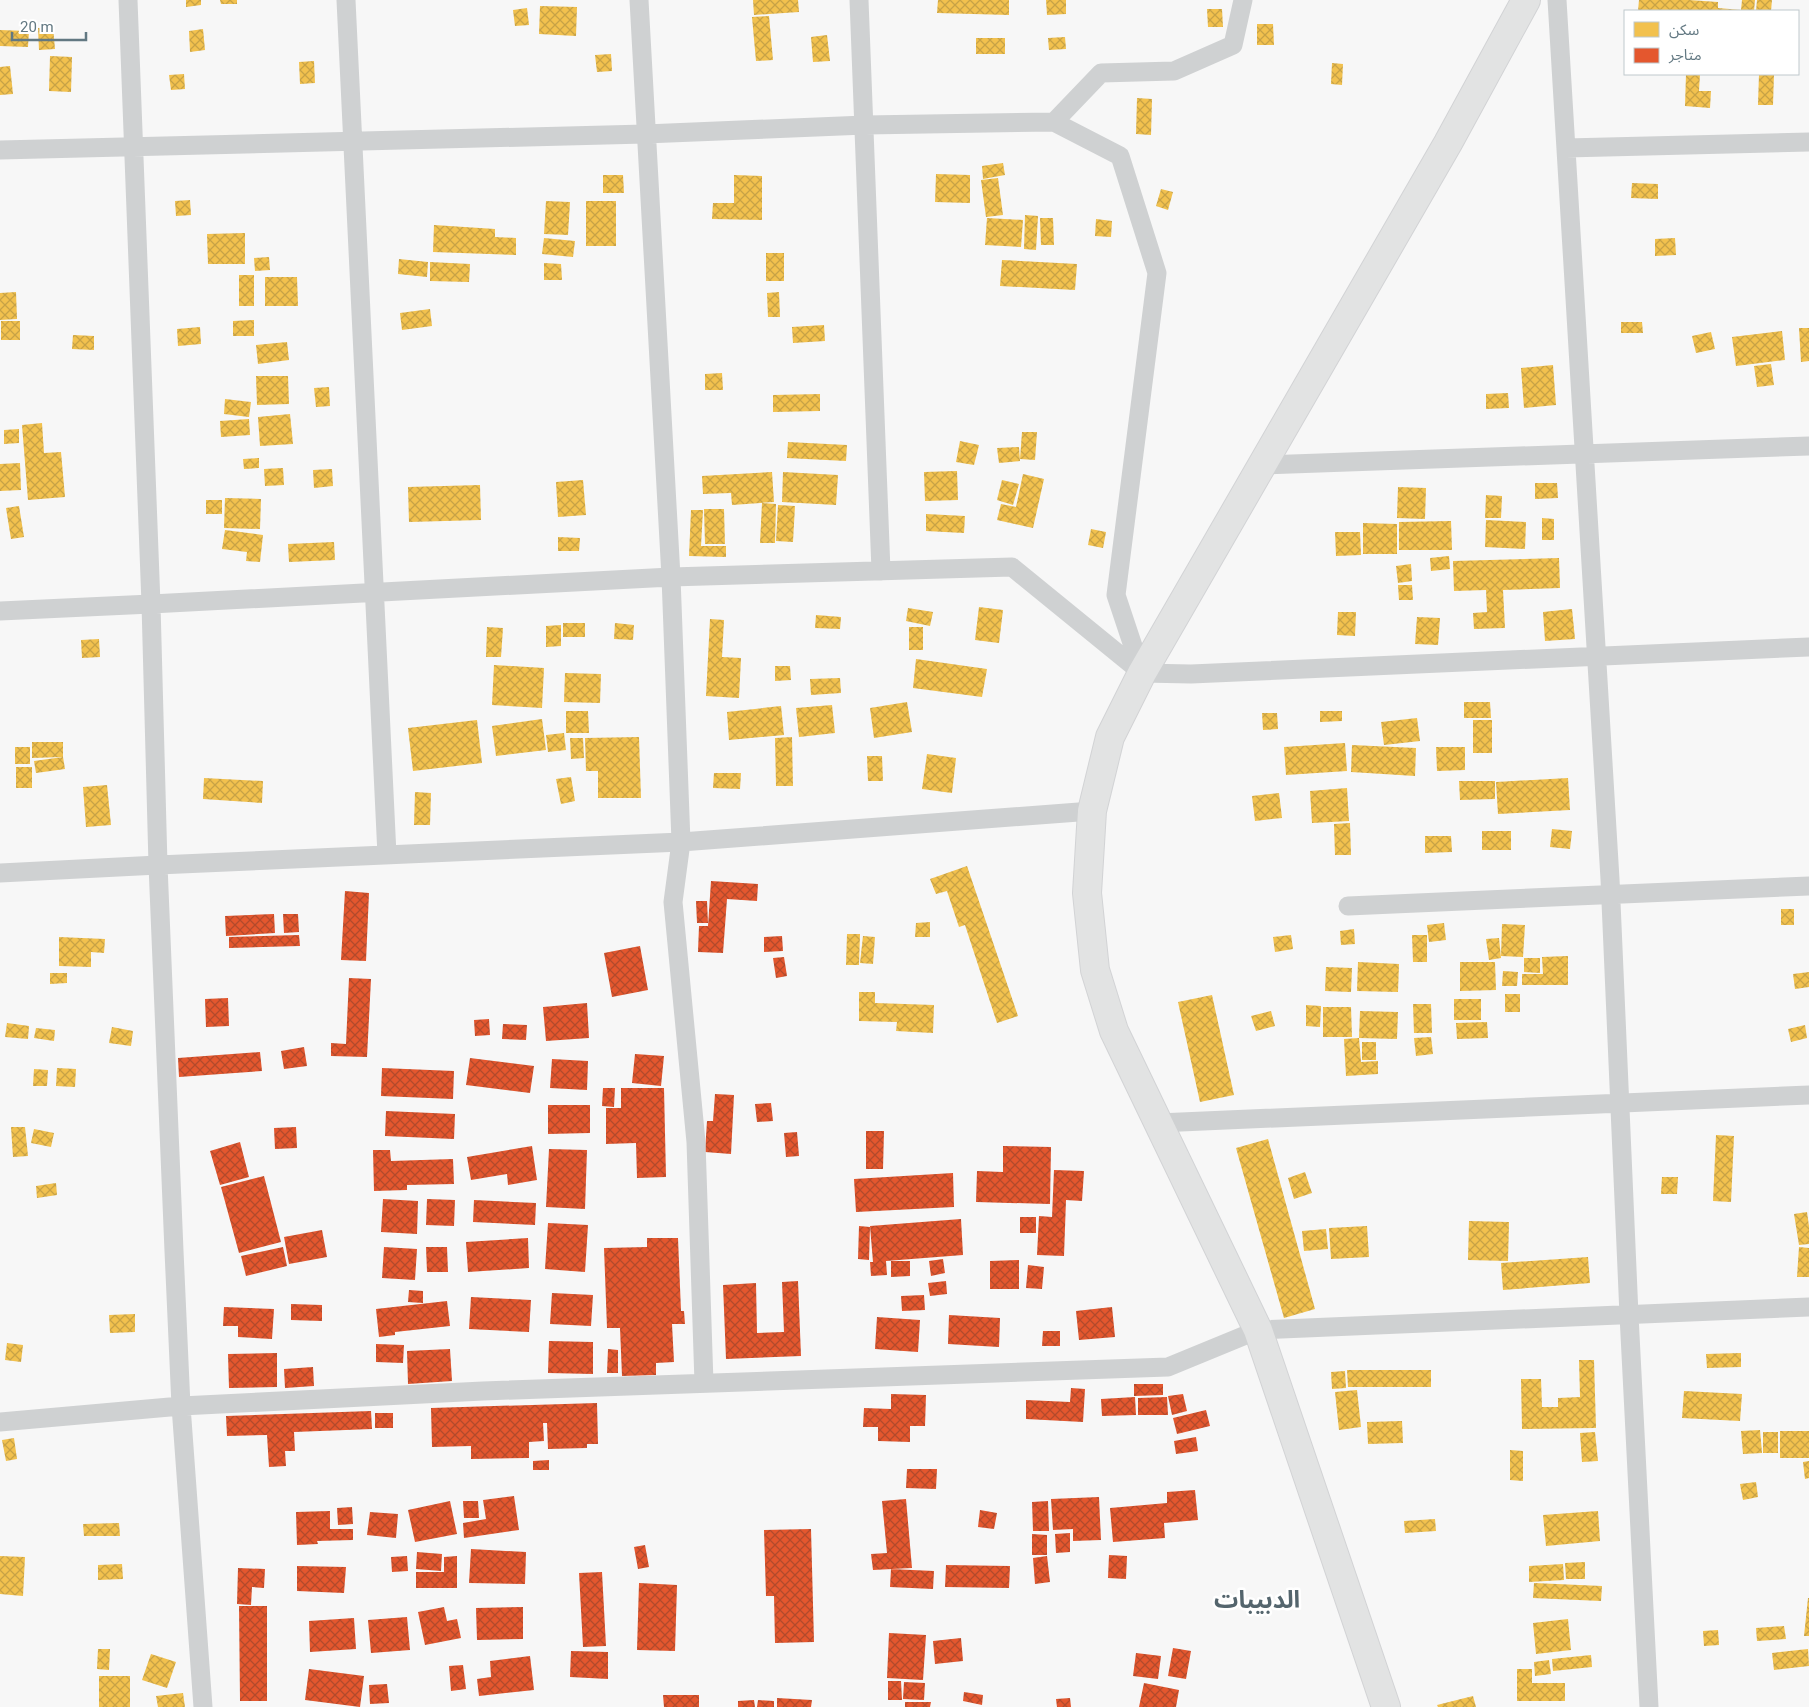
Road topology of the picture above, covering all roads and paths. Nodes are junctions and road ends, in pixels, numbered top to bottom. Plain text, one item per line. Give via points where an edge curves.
1 (128, 0) edge
2 (346, 0) edge
3 (639, 0) edge
4 (859, 0) edge
5 (1244, 0) edge
6 (1526, 0) edge
7 (1557, 0) edge
8 (1054, 122) junction
9 (865, 125) junction
10 (645, 134) junction
11 (353, 141) junction
12 (1809, 142) edge
13 (134, 147) junction
14 (1566, 148) junction
15 (0, 150) edge
16 (1809, 446) edge
17 (1584, 454) junction
18 (1261, 465) junction
19 (881, 571) junction
20 (671, 577) junction
21 (375, 592) junction
22 (151, 604) junction
23 (0, 610) edge
24 (1809, 647) edge
25 (1596, 656) junction
26 (1142, 673) junction
27 (1092, 812) junction
28 (681, 842) junction
29 (387, 855) junction
30 (158, 865) junction
31 (0, 873) edge
32 (1809, 886) edge
33 (1610, 894) junction
34 (1348, 906) dead end
35 (1809, 1095) edge
36 (1619, 1102) junction
37 (1158, 1123) junction
38 (1809, 1307) edge
39 (1629, 1315) junction
40 (1258, 1330) junction
41 (704, 1383) junction
42 (181, 1406) junction
43 (0, 1422) edge
44 (203, 1707) edge
45 (1386, 1707) edge
46 (1649, 1707) edge

1 - 13 street
2 - 11 street
3 - 10 street
4 - 9 street
5 - 8 street via 1233,44 1174,71 1101,72
6 - 18 main road via 1448,143
7 - 14 street
8 - 9 street
8 - 26 street via 1120,156 1157,273 1116,595
9 - 10 street
9 - 19 street
10 - 11 street
10 - 20 street
11 - 13 street
11 - 21 street
12 - 14 street
13 - 15 street
13 - 22 street
14 - 17 street
16 - 17 street
17 - 18 street
17 - 25 street
18 - 26 main road
19 - 20 street
19 - 26 street via 1012,567
20 - 21 street
20 - 28 street
21 - 22 street
21 - 29 street
22 - 23 street
22 - 30 street
24 - 25 street
25 - 26 street via 1191,674
25 - 33 street
26 - 27 main road via 1110,737
27 - 28 street
27 - 37 main road via 1087,893 1095,970 1114,1031
28 - 29 street
28 - 41 street via 673,902 696,1142
29 - 30 street
30 - 31 street
30 - 42 street
32 - 33 street
33 - 34 street
33 - 36 street
35 - 36 street
36 - 37 street
36 - 39 street
37 - 40 main road
38 - 39 street
39 - 40 street
39 - 46 street
40 - 41 street via 1168,1367
40 - 45 main road
41 - 42 street
42 - 43 street
42 - 44 street

